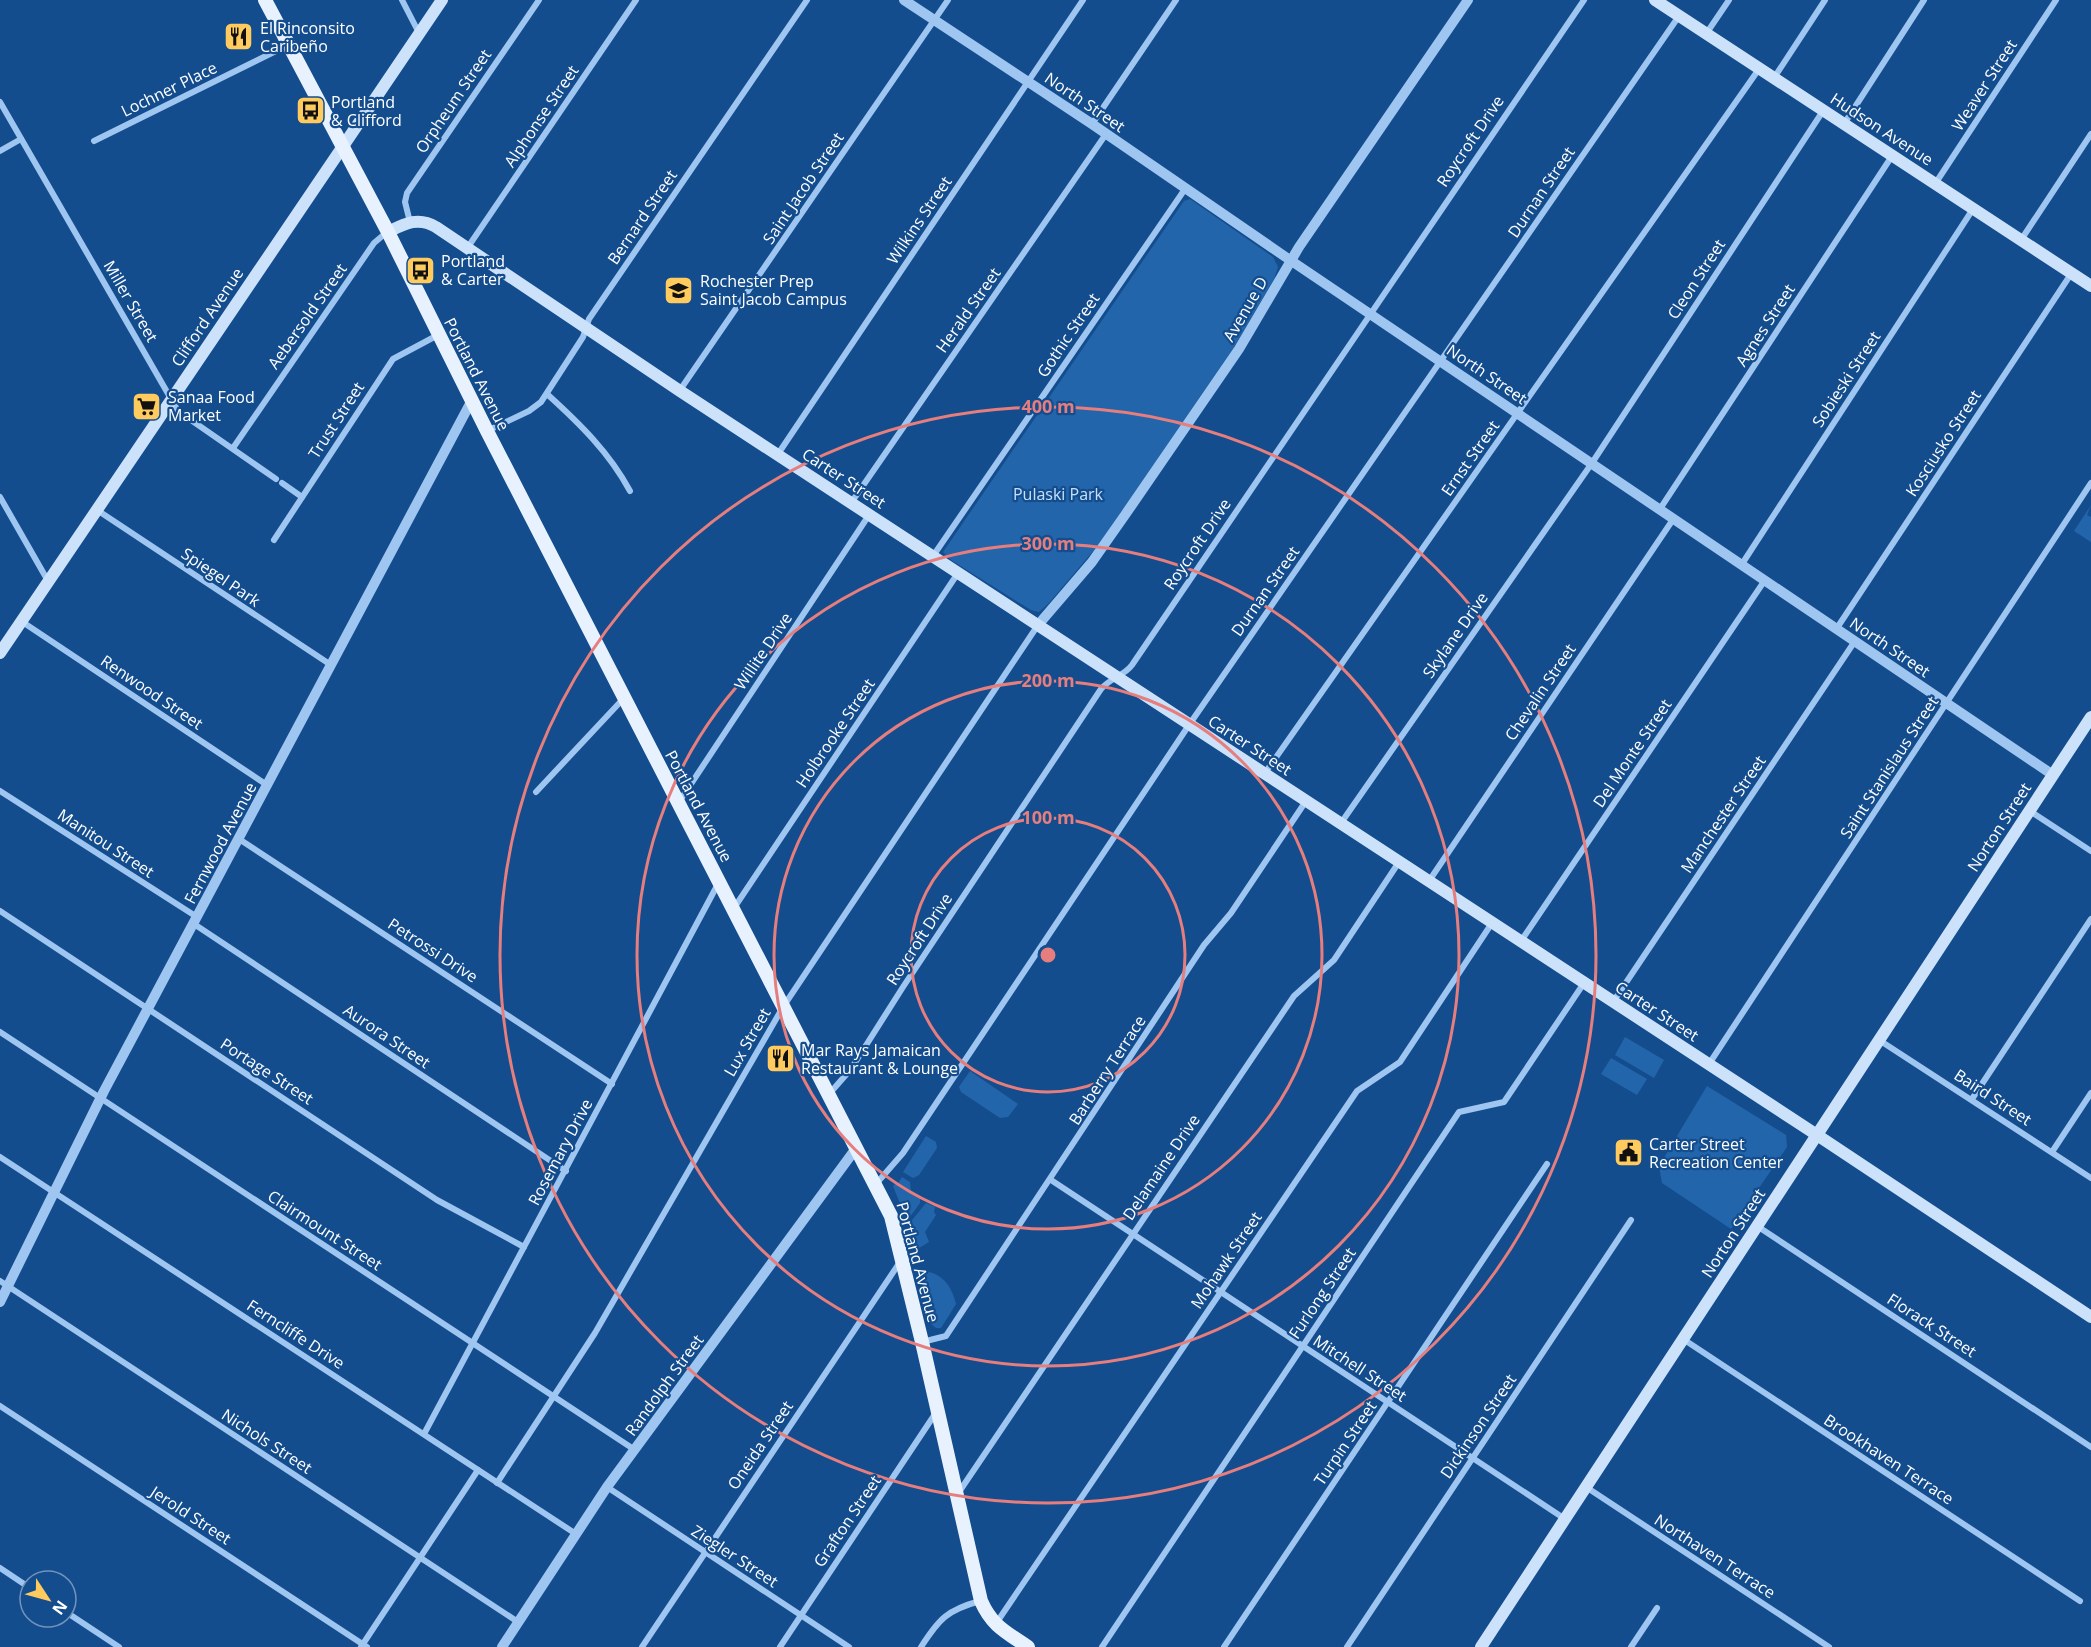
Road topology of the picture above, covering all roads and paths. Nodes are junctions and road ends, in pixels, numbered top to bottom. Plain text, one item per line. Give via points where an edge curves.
1 (265, 0) edge
2 (402, 0) edge
3 (442, 0) edge
4 (538, 0) edge
5 (636, 0) edge
6 (807, 0) edge
7 (904, 0) edge
8 (948, 0) edge
9 (1083, 0) edge
10 (1176, 0) edge
11 (1468, 0) edge
12 (1584, 0) edge
13 (1655, 0) edge
14 (1729, 0) edge
15 (1825, 0) edge
16 (1924, 0) edge
17 (2056, 0) edge
18 (1679, 16) junction
19 (934, 20) junction
20 (419, 33) junction
21 (1706, 34) junction
22 (288, 45) junction
23 (1759, 69) junction
24 (1774, 78) junction
25 (1029, 82) junction
26 (0, 102) edge
27 (1824, 111) junction
28 (1092, 124) junction
29 (1844, 124) junction
30 (1106, 134) junction
31 (2091, 134) edge
32 (21, 139) junction
33 (94, 141) dead end
34 (343, 146) junction
35 (0, 151) edge
36 (1892, 156) junction
37 (1935, 184) junction
38 (1185, 189) junction
39 (1973, 209) junction
40 (410, 222) junction
41 (388, 232) junction
42 (2021, 240) junction
43 (468, 247) junction
44 (1290, 260) junction
45 (2071, 273) junction
46 (2091, 286) edge
47 (1370, 313) junction
48 (587, 328) junction
49 (439, 335) junction
50 (1442, 361) junction
51 (680, 391) junction
52 (547, 394) junction
53 (171, 399) junction
54 (472, 400) junction
55 (1518, 413) junction
56 (487, 431) junction
57 (233, 448) junction
58 (778, 454) junction
59 (1592, 463) junction
60 (2091, 483) edge
61 (630, 491) dead end
62 (0, 497) edge
63 (302, 497) junction
64 (851, 502) junction
65 (97, 509) junction
66 (1660, 509) junction
67 (870, 515) junction
68 (1674, 518) junction
69 (274, 540) dead end
70 (933, 556) junction
71 (1742, 564) junction
72 (958, 572) junction
73 (1765, 579) junction
74 (48, 581) junction
75 (21, 621) junction
76 (1038, 625) junction
77 (1837, 628) junction
78 (1855, 641) junction
79 (0, 653) edge
80 (331, 665) junction
81 (1116, 676) junction
82 (624, 698) junction
83 (1947, 704) junction
84 (2090, 722) edge
85 (1189, 725) junction
86 (1265, 773) junction
87 (2053, 775) junction
88 (267, 786) junction
89 (0, 791) edge
90 (536, 792) dead end
91 (1306, 800) junction
92 (678, 803) junction
93 (2030, 811) junction
94 (1341, 823) junction
95 (239, 839) junction
96 (2091, 851) edge
97 (1400, 862) junction
98 (719, 881) junction
99 (1429, 881) junction
100 (734, 908) junction
101 (0, 911) edge
102 (2091, 919) edge
103 (195, 920) junction
104 (1492, 923) junction
105 (1521, 941) junction
106 (1584, 983) junction
107 (1613, 1002) junction
108 (783, 1007) junction
109 (149, 1008) junction
110 (0, 1032) edge
111 (1879, 1040) junction
112 (1708, 1065) junction
113 (612, 1084) junction
114 (2091, 1093) edge
115 (829, 1095) junction
116 (101, 1098) junction
117 (1972, 1099) junction
118 (1817, 1135) junction
119 (857, 1147) junction
120 (2052, 1152) junction
121 (0, 1157) edge
122 (1547, 1164) dead end
123 (566, 1171) junction
124 (2091, 1178) edge
125 (1051, 1179) junction
126 (876, 1184) junction
127 (55, 1193) junction
128 (1631, 1220) dead end
129 (1757, 1226) junction
130 (1132, 1234) junction
131 (524, 1247) junction
132 (902, 1259) junction
133 (4, 1284) edge
134 (1221, 1292) junction
135 (0, 1302) edge
136 (2091, 1317) edge
137 (1683, 1339) junction
138 (922, 1342) junction
139 (472, 1343) junction
140 (1303, 1346) junction
141 (553, 1397) junction
142 (1388, 1402) junction
143 (0, 1406) edge
144 (937, 1411) junction
145 (424, 1434) junction
146 (2091, 1447) edge
147 (635, 1450) junction
148 (1472, 1458) junction
149 (477, 1470) junction
150 (497, 1483) junction
151 (607, 1487) junction
152 (1586, 1487) junction
153 (956, 1496) junction
154 (1565, 1520) junction
155 (576, 1534) junction
156 (705, 1552) junction
157 (420, 1558) junction
158 (0, 1568) edge
159 (18, 1580) edge
160 (2080, 1600) dead end
161 (981, 1601) junction
162 (1657, 1608) dead end
163 (801, 1616) junction
164 (78, 1620) edge
165 (518, 1622) junction
166 (995, 1625) junction
167 (364, 1646) edge
168 (1633, 1646) edge
169 (119, 1647) edge
170 (502, 1647) edge
171 (642, 1647) edge
172 (780, 1647) edge
173 (849, 1647) edge
174 (921, 1647) edge
175 (1028, 1647) edge
176 (1102, 1647) edge
177 (1224, 1647) edge
178 (1347, 1647) edge
179 (1481, 1647) edge
180 (1829, 1647) edge

1 - 22 main road, Portland Avenue
2 - 20 street
3 - 20 main road, Clifford Avenue
4 - 40 street, Orpheum Street via 407,193
5 - 43 street, Alphonse Street
6 - 48 street, Bernard Street via 589,319
7 - 19 street, North Street
8 - 19 street, Saint Jacob Street
9 - 25 street, Wilkins Street
10 - 28 street
11 - 44 street, Avenue D
12 - 47 street, Roycroft Drive
13 - 18 main road, Hudson Avenue
14 - 21 street
15 - 24 street
16 - 29 street
17 - 37 street, Weaver Street
18 - 21 main road, Hudson Avenue
18 - 50 street, Durnan Street
19 - 25 street, North Street
19 - 51 street, Saint Jacob Street
20 - 34 main road, Clifford Avenue
21 - 23 main road, Hudson Avenue
22 - 33 street, Lochner Place
22 - 34 main road, Portland Avenue
23 - 24 main road, Hudson Avenue
23 - 55 street, Ernst Street
24 - 27 main road, Hudson Avenue
25 - 28 street, North Street
25 - 58 street, Wilkins Street
26 - 32 street, Miller Street
27 - 29 main road, Hudson Avenue
27 - 59 street, Cleon Street
28 - 30 street, North Street
29 - 36 main road, Hudson Avenue
30 - 38 street, North Street
30 - 64 street, Herald Street
31 - 42 street
32 - 35 street
32 - 53 street, Miller Street
34 - 41 main road, Portland Avenue
34 - 53 main road, Clifford Avenue
36 - 37 main road, Hudson Avenue
36 - 66 street, Agnes Street
37 - 39 main road, Hudson Avenue
38 - 44 street, North Street
38 - 70 street, Gothic Street
39 - 42 main road, Hudson Avenue
39 - 71 street, Sobieski Street
40 - 41 main road
40 - 43 main road, Carter Street via 431,224
41 - 49 main road, Portland Avenue
41 - 57 street, Aebersold Street via 374,243
42 - 45 main road, Hudson Avenue
43 - 48 main road, Carter Street
44 - 47 street, North Street
44 - 76 street, Avenue D via 1239,349 1125,515 1092,562
45 - 46 main road, Hudson Avenue
45 - 77 street, Kosciusko Street
47 - 50 street, North Street
47 - 81 street, Roycroft Drive via 1132,665 1126,673
48 - 51 main road, Carter Street
48 - 52 street, Bernard Street
49 - 54 main road, Portland Avenue
49 - 63 street, Trust Street via 393,359
50 - 55 street, North Street
50 - 85 street, Durnan Street
51 - 58 main road, Carter Street
52 - 56 street, Bernard Street via 536,408
52 - 61 street via 606,452
53 - 57 street, Miller Street via 178,411
53 - 65 main road, Clifford Avenue
54 - 56 main road, Portland Avenue
54 - 80 street, Fernwood Avenue
55 - 59 street, North Street
55 - 86 street, Ernst Street
56 - 82 main road, Portland Avenue
57 - 63 street, Miller Street
58 - 64 main road, Carter Street
59 - 66 street, North Street
59 - 94 street, Skylane Drive
60 - 83 street, Saint Stanislaus Street
62 - 74 street
63 - 69 street, Trust Street
64 - 67 main road, Carter Street
65 - 74 main road, Clifford Avenue
65 - 80 street, Spiegel Park
66 - 68 street, North Street
67 - 70 main road, Carter Street
67 - 92 street, Willite Drive
68 - 71 street, North Street
68 - 99 street, Chevalin Street
70 - 72 main road, Carter Street
71 - 73 street, North Street
72 - 76 main road, Carter Street
72 - 100 street, Holbrooke Street
73 - 77 street, North Street
73 - 105 street, Del Monte Street
74 - 75 main road, Clifford Avenue
75 - 79 main road, Clifford Avenue
75 - 88 street, Renwood Street
76 - 81 main road, Carter Street
76 - 108 street, Lux Street
77 - 78 street, North Street
78 - 83 street, North Street
78 - 107 street, Manchester Street
80 - 88 street, Fernwood Avenue
81 - 85 main road, Carter Street
81 - 115 street, Roycroft Drive via 1101,689 851,1069
82 - 90 street
82 - 92 main road, Portland Avenue
83 - 87 street, North Street
83 - 112 street, Saint Stanislaus Street
84 - 87 main road, Norton Street
85 - 86 main road, Carter Street
85 - 126 street, Durnan Street via 903,1153
86 - 91 main road, Carter Street
87 - 93 main road, Norton Street
88 - 95 street, Fernwood Avenue
89 - 103 street, Manitou Street
91 - 94 main road, Carter Street
91 - 125 street, Barberry Terrace via 1231,913 1204,945
92 - 98 main road, Portland Avenue
93 - 96 street
93 - 111 main road, Norton Street
94 - 97 main road, Carter Street
95 - 103 street, Fernwood Avenue
95 - 113 street, Petrossi Drive
97 - 99 main road, Carter Street
97 - 130 street, Delamaine Drive via 1334,960 1294,996
98 - 100 main road, Portland Avenue
98 - 113 street, Rosemary Drive
99 - 104 main road, Carter Street
100 - 108 main road, Portland Avenue
101 - 109 street, Portage Street
102 - 117 street
103 - 109 street, Fernwood Avenue
103 - 123 street, Aurora Street
104 - 105 main road, Carter Street
104 - 134 street, Mohawk Street via 1400,1062 1357,1091
105 - 106 main road, Carter Street
106 - 107 main road, Carter Street
106 - 140 street, Furlong Street via 1504,1102 1459,1112
107 - 112 main road, Carter Street
108 - 115 main road, Portland Avenue
108 - 141 street, Lux Street via 595,1333
109 - 116 street, Fernwood Avenue
109 - 131 street, Portage Street via 437,1200
110 - 116 street, Clairmount Street
111 - 117 street, Baird Street
111 - 118 main road, Norton Street
112 - 118 main road, Carter Street
113 - 123 street, Rosemary Drive
114 - 120 street
115 - 119 main road, Portland Avenue
116 - 127 street, Fernwood Avenue
116 - 139 street, Clairmount Street
117 - 120 street, Baird Street
118 - 129 main road, Norton Street
118 - 136 main road, Carter Street
119 - 126 main road, Portland Avenue
119 - 147 street, Randolph Street
120 - 124 street, Baird Street
121 - 127 street, Ferncliffe Drive
122 - 142 street, Turpin Street
123 - 131 street, Rosemary Drive
125 - 130 street, Mitchell Street
125 - 138 street, Barberry Terrace via 946,1336
126 - 132 main road, Portland Avenue via 891,1216
127 - 133 street, Fernwood Avenue
127 - 145 street, Ferncliffe Drive
128 - 148 street, Dickinson Street
129 - 137 main road, Norton Street
129 - 146 street, Florack Street
130 - 134 street, Mitchell Street
130 - 153 street, Delamaine Drive
131 - 139 street, Rosemary Drive
132 - 138 main road, Portland Avenue
132 - 156 street, Oneida Street
133 - 135 street, Fernwood Avenue
133 - 157 street, Nichols Street
134 - 140 street, Mitchell Street
134 - 166 street, Mohawk Street
137 - 152 main road, Norton Street
137 - 160 street, Brookhaven Terrace
138 - 144 main road, Portland Avenue
139 - 141 street, Clairmount Street
139 - 145 street, Rosemary Drive
140 - 142 street, Mitchell Street
140 - 176 street, Furlong Street
141 - 147 street, Clairmount Street
141 - 150 street, Lux Street
142 - 148 street, Mitchell Street
142 - 177 street, Turpin Street
143 - 167 street, Jerold Street
144 - 153 main road, Portland Avenue
144 - 163 street, Grafton Street
145 - 149 street, Ferncliffe Drive
147 - 151 street, Randolph Street
148 - 154 street, Mitchell Street
148 - 178 street, Dickinson Street
149 - 150 street, Ferncliffe Drive
149 - 157 street
150 - 155 street, Ferncliffe Drive
151 - 155 street, Randolph Street
151 - 156 street, Ziegler Street
152 - 154 main road, Norton Street
152 - 180 street, Northaven Terrace
153 - 161 main road, Portland Avenue
154 - 179 main road, Norton Street
155 - 165 street, Randolph Street
156 - 163 street, Ziegler Street
156 - 171 street, Oneida Street
157 - 165 street, Nichols Street
157 - 167 street
158 - 159 street
161 - 166 main road, Portland Avenue
161 - 174 street via 945,1615
162 - 168 street
163 - 172 street, Grafton Street
163 - 173 street, Ziegler Street
164 - 169 street
165 - 170 street, Randolph Street
166 - 175 main road, Portland Avenue

